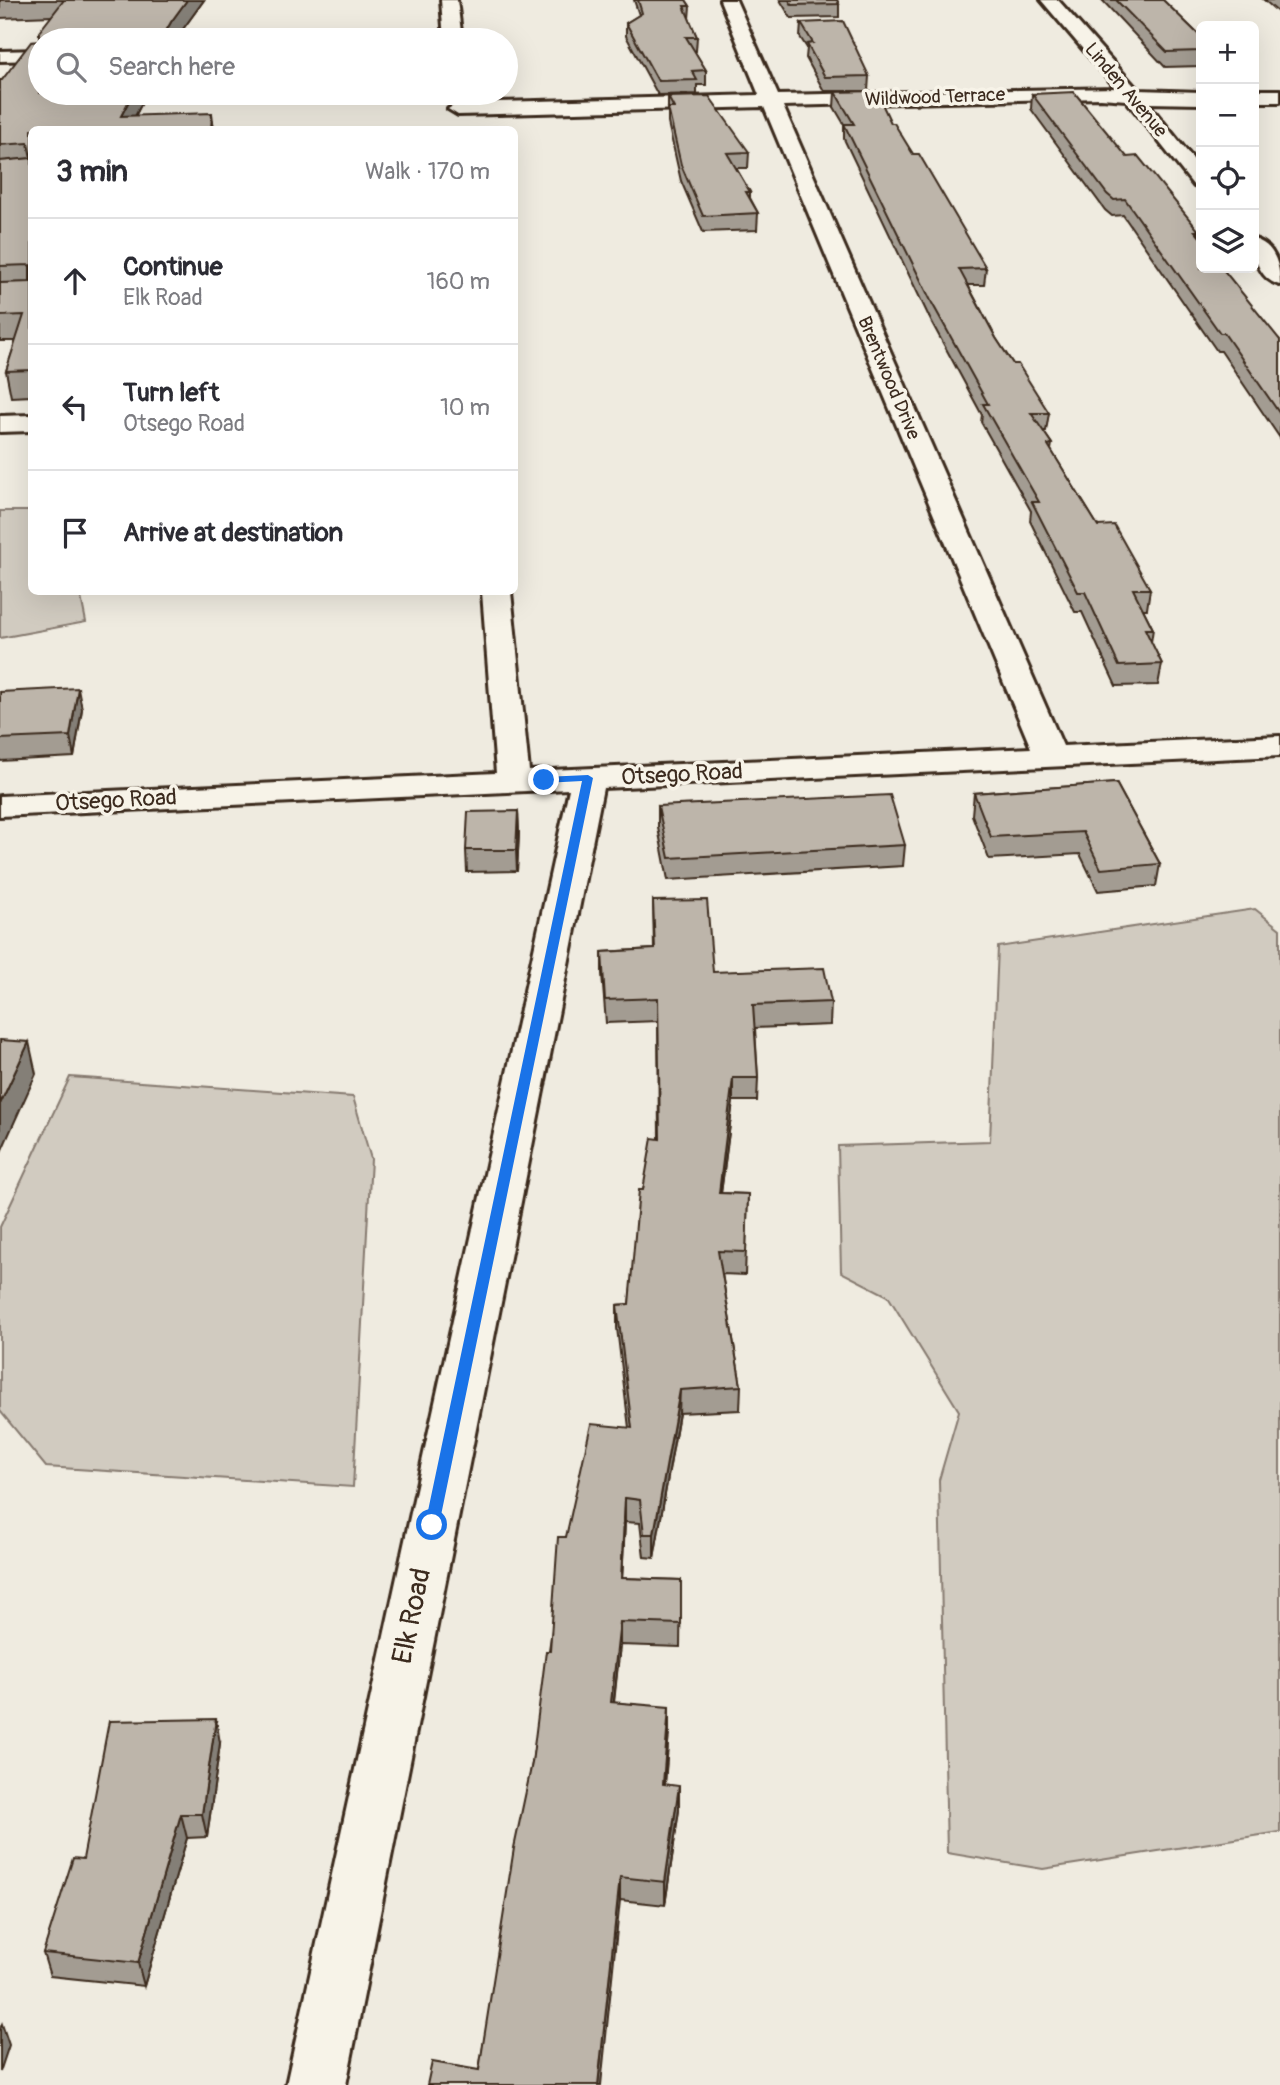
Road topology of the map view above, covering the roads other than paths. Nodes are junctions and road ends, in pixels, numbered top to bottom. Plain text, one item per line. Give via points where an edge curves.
1 (449, 0) edge
2 (728, 0) edge
3 (1049, 0) edge
4 (452, 28) edge
5 (0, 55) edge
6 (28, 55) edge
7 (1132, 96) junction
8 (1259, 96) edge
9 (1280, 96) edge
10 (1196, 98) edge
11 (518, 101) edge
12 (771, 101) junction
13 (458, 105) edge
14 (460, 126) edge
15 (1196, 176) edge
16 (1259, 252) edge
17 (1280, 278) edge
18 (28, 423) edge
19 (0, 424) edge
20 (496, 595) edge
21 (1280, 746) edge
22 (1051, 757) junction
23 (588, 778) junction
24 (513, 781) junction
25 (0, 806) edge
26 (316, 2085) edge

1 - 4 street
2 - 12 street, Brentwood Drive
3 - 7 street, Linden Avenue
5 - 6 street
7 - 10 street, Wildwood Terrace
7 - 12 street, Wildwood Terrace via 1101,92
7 - 15 street, Linden Avenue
8 - 9 street
11 - 12 street, Wildwood Terrace
12 - 22 street, Brentwood Drive
13 - 14 street
16 - 17 street
18 - 19 street
20 - 24 street
21 - 22 street, Otsego Road
22 - 23 street, Otsego Road
23 - 24 street, Otsego Road
23 - 26 street, Elk Road
24 - 25 street, Otsego Road

